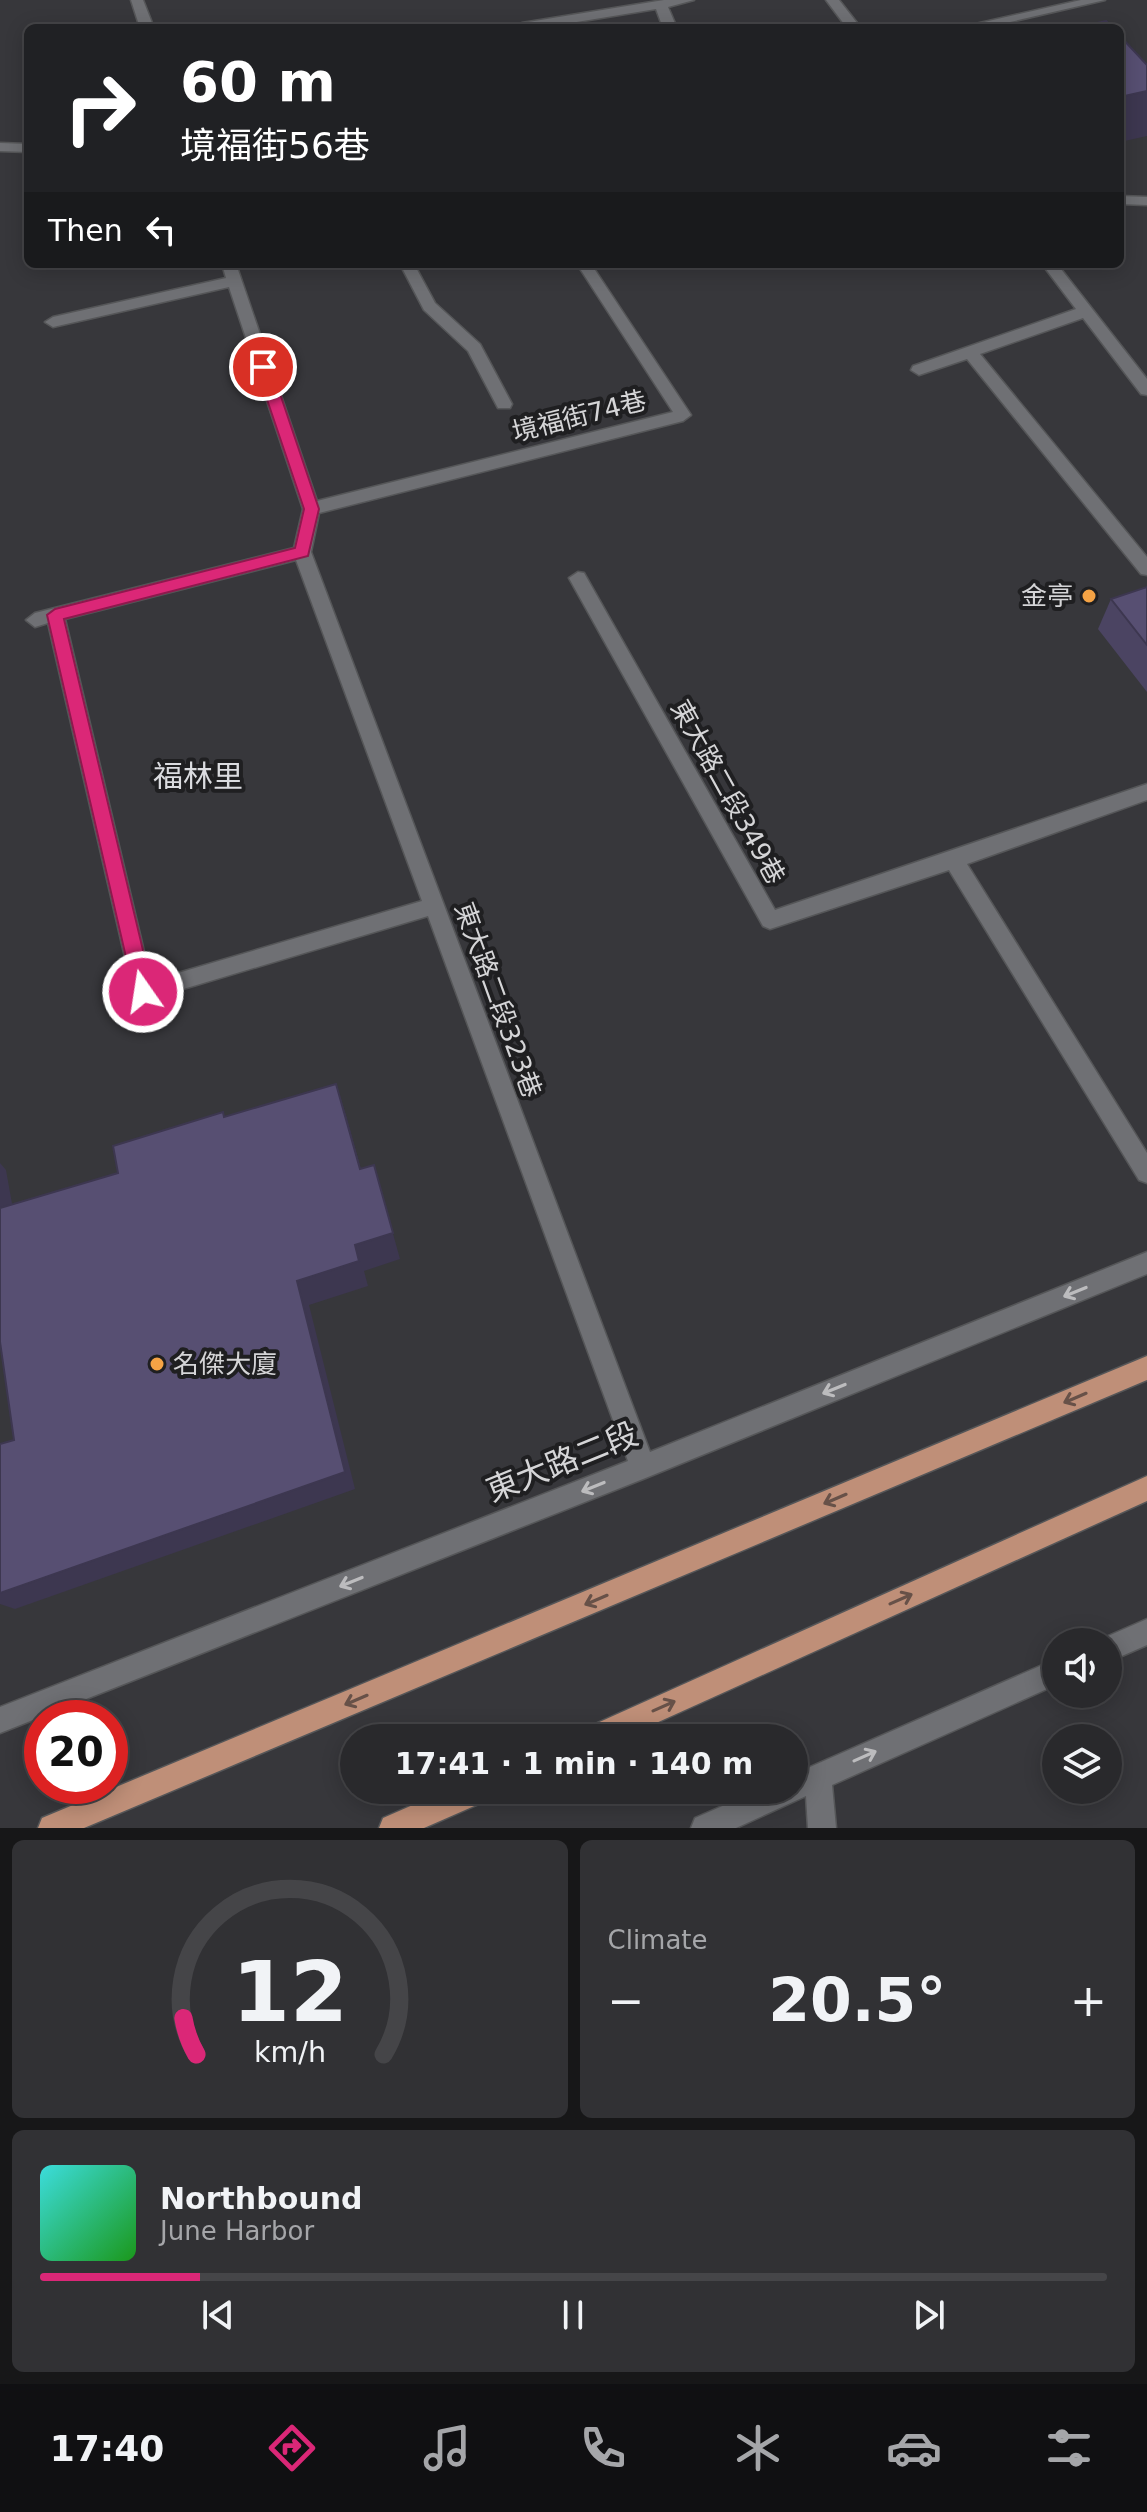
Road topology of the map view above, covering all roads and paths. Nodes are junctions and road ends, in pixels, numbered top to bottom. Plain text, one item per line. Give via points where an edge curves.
1 (137, 0) edge
2 (688, 0) edge
3 (832, 0) edge
4 (1091, 1) edge
5 (661, 6) junction
6 (146, 24) edge
7 (542, 24) edge
8 (668, 24) edge
9 (851, 24) edge
10 (984, 24) edge
11 (0, 147) edge
12 (24, 148) edge
13 (1124, 200) edge
14 (1147, 201) edge
15 (230, 268) edge
16 (409, 268) edge
17 (587, 268) edge
18 (1052, 268) edge
19 (235, 281) junction
20 (1086, 311) junction
21 (53, 322) dead end
22 (971, 353) junction
23 (919, 370) dead end
24 (1147, 390) edge
25 (504, 404) dead end
26 (311, 509) junction
27 (302, 552) junction
28 (1147, 569) edge
29 (578, 578) dead end
30 (55, 615) junction
31 (35, 620) dead end
32 (1147, 792) edge
33 (954, 860) junction
34 (434, 906) junction
35 (1147, 1173) edge
36 (1147, 1263) edge
37 (1147, 1368) edge
38 (643, 1467) junction
39 (1147, 1488) edge
40 (1147, 1632) edge
41 (1122, 1643) edge
42 (1042, 1678) edge
43 (0, 1720) edge
44 (624, 1724) edge
45 (808, 1782) edge
46 (808, 1799) edge
47 (447, 1804) edge
48 (759, 1804) edge
49 (52, 1828) edge
50 (393, 1828) edge
51 (705, 1828) edge
52 (822, 1828) edge

1 - 6 street
2 - 5 street
3 - 9 street
4 - 10 street
5 - 7 street
5 - 8 street
11 - 12 street
13 - 14 street
15 - 19 street
16 - 25 street via 429,306 474,348
17 - 26 street, 境福街74巷 via 683,415
18 - 20 street
19 - 21 street
19 - 26 street
20 - 22 street
20 - 24 street
22 - 23 street
22 - 28 street
26 - 27 street
27 - 30 street
27 - 34 street, 東大路二段323巷
29 - 33 street, 東大路二段349巷 via 770,920
30 - 31 street
30 - 34 street via 143,992
32 - 33 street
33 - 35 street
34 - 38 street, 東大路二段323巷
36 -> 38 street, 東大路二段
37 -> 49 main road
38 -> 43 street, 東大路二段
44 -> 39 main road
40 - 41 street
45 -> 42 street
46 - 52 street
47 - 50 main road
48 - 51 street

